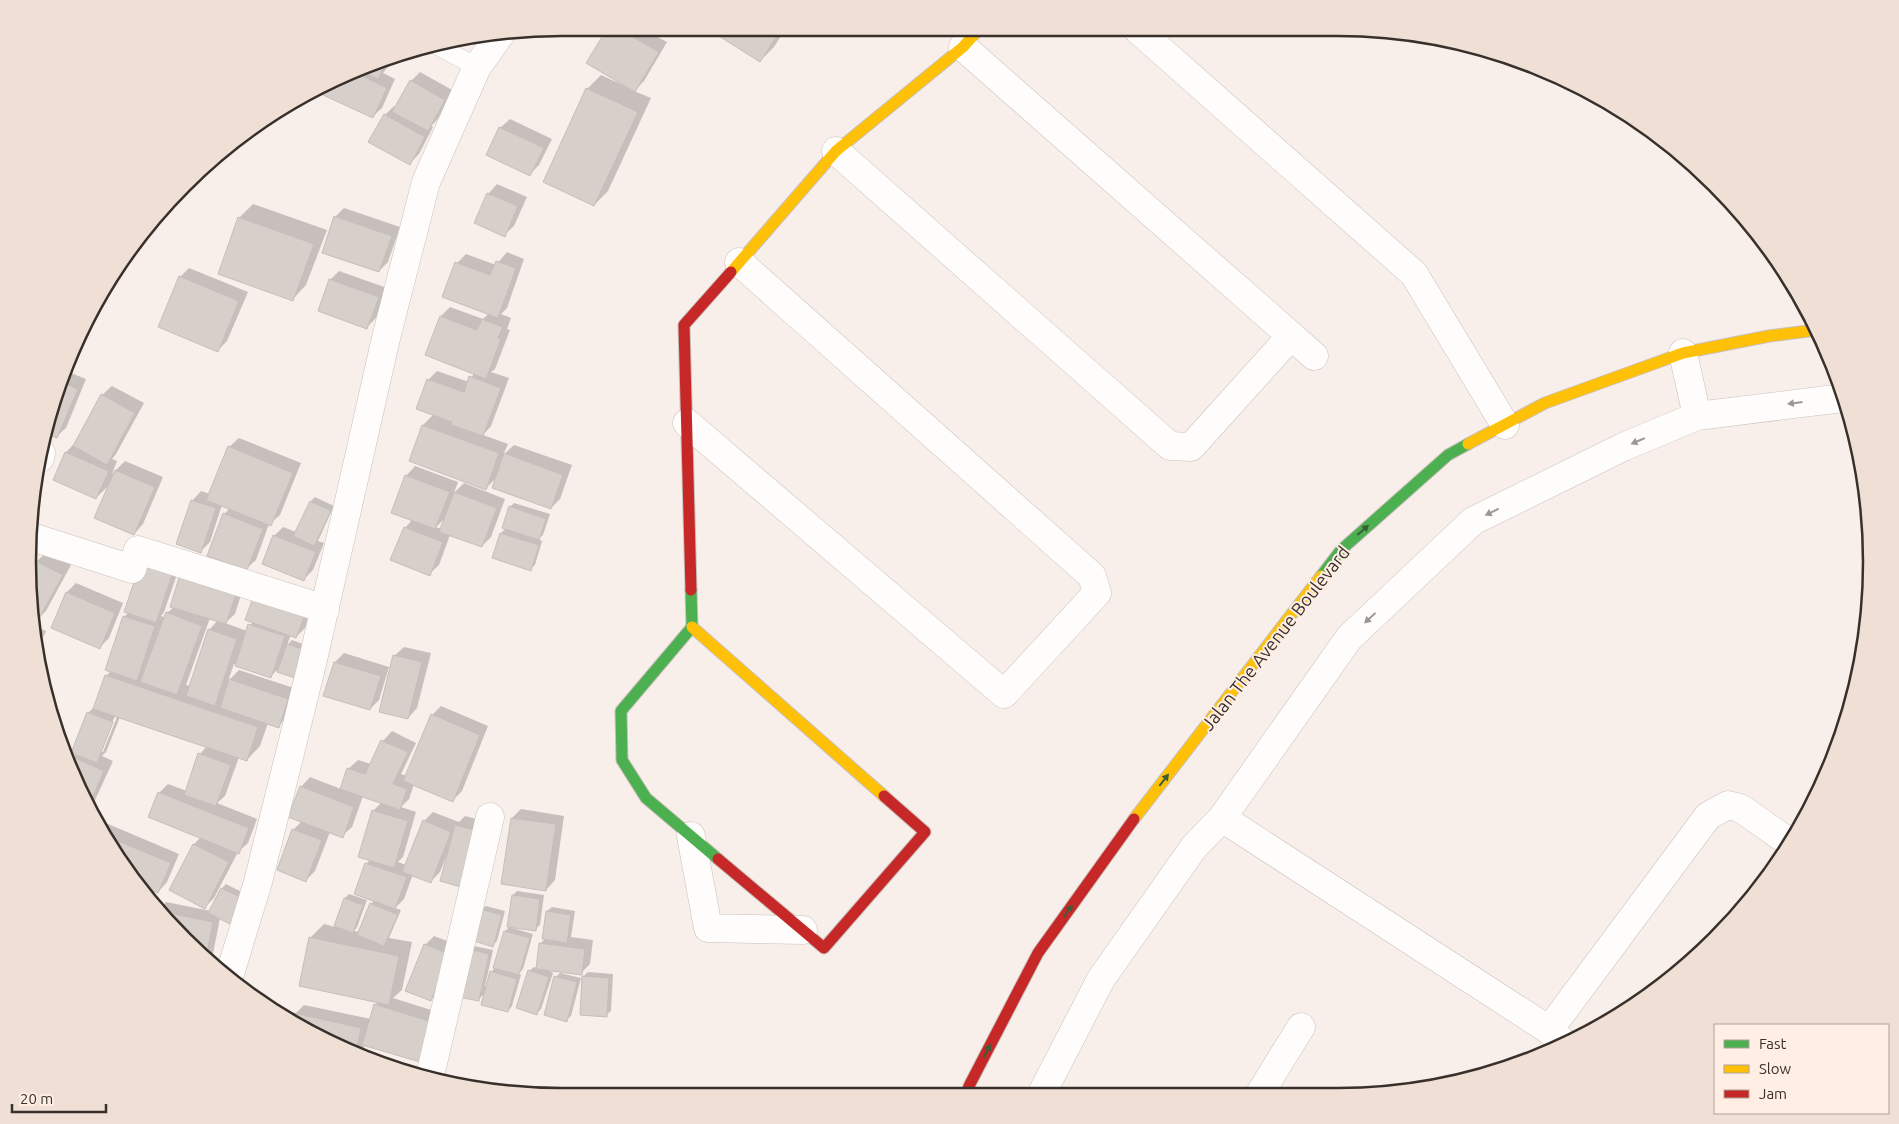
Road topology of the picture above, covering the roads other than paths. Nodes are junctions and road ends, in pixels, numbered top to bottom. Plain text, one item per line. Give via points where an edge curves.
1 (1145, 36) edge
2 (970, 39) edge
3 (496, 41) edge
4 (444, 50) edge
5 (477, 67) junction
6 (836, 151) junction
7 (739, 262) junction
8 (1810, 331) edge
9 (1292, 336) junction
10 (1682, 353) junction
11 (1314, 356) dead end
12 (1837, 399) edge
13 (1697, 416) junction
14 (687, 422) junction
15 (1505, 425) junction
16 (37, 538) edge
17 (325, 609) junction
18 (692, 627) junction
19 (490, 817) dead end
20 (1222, 818) junction
21 (691, 836) junction
22 (1784, 839) edge
23 (803, 930) junction
24 (232, 971) edge
25 (1301, 1027) dead end
26 (1556, 1036) edge
27 (431, 1071) edge
28 (968, 1088) edge
29 (1045, 1088) edge
30 (1263, 1088) edge

1 - 15 street via 1414,274
2 - 6 street
2 - 9 street
3 - 5 street
4 - 5 lane
5 - 17 street via 426,182 386,338
6 - 7 street
6 - 9 street via 1170,446 1191,447
7 - 14 street via 684,326
7 - 14 street via 1092,576 1097,593 1004,694
8 - 10 street, Jalan The Avenue Boulevard
9 - 11 street
10 - 13 street
10 - 15 street, Jalan The Avenue Boulevard via 1545,403
12 -> 13 street
13 -> 20 street via 1623,447 1474,521 1350,638
14 - 18 street
28 -> 15 street, Jalan The Avenue Boulevard via 1038,952 1125,831 1341,550 1448,455
16 - 17 street via 132,569 138,550
17 - 24 street via 258,882
18 - 21 street via 621,711 622,760 646,798
18 - 23 street via 925,832 824,948
19 - 27 street
20 - 26 street
20 - 29 street via 1194,847 1101,979
21 - 23 street
21 - 23 street via 708,928
22 - 26 street via 1740,808 1728,805 1708,816
25 - 30 street

